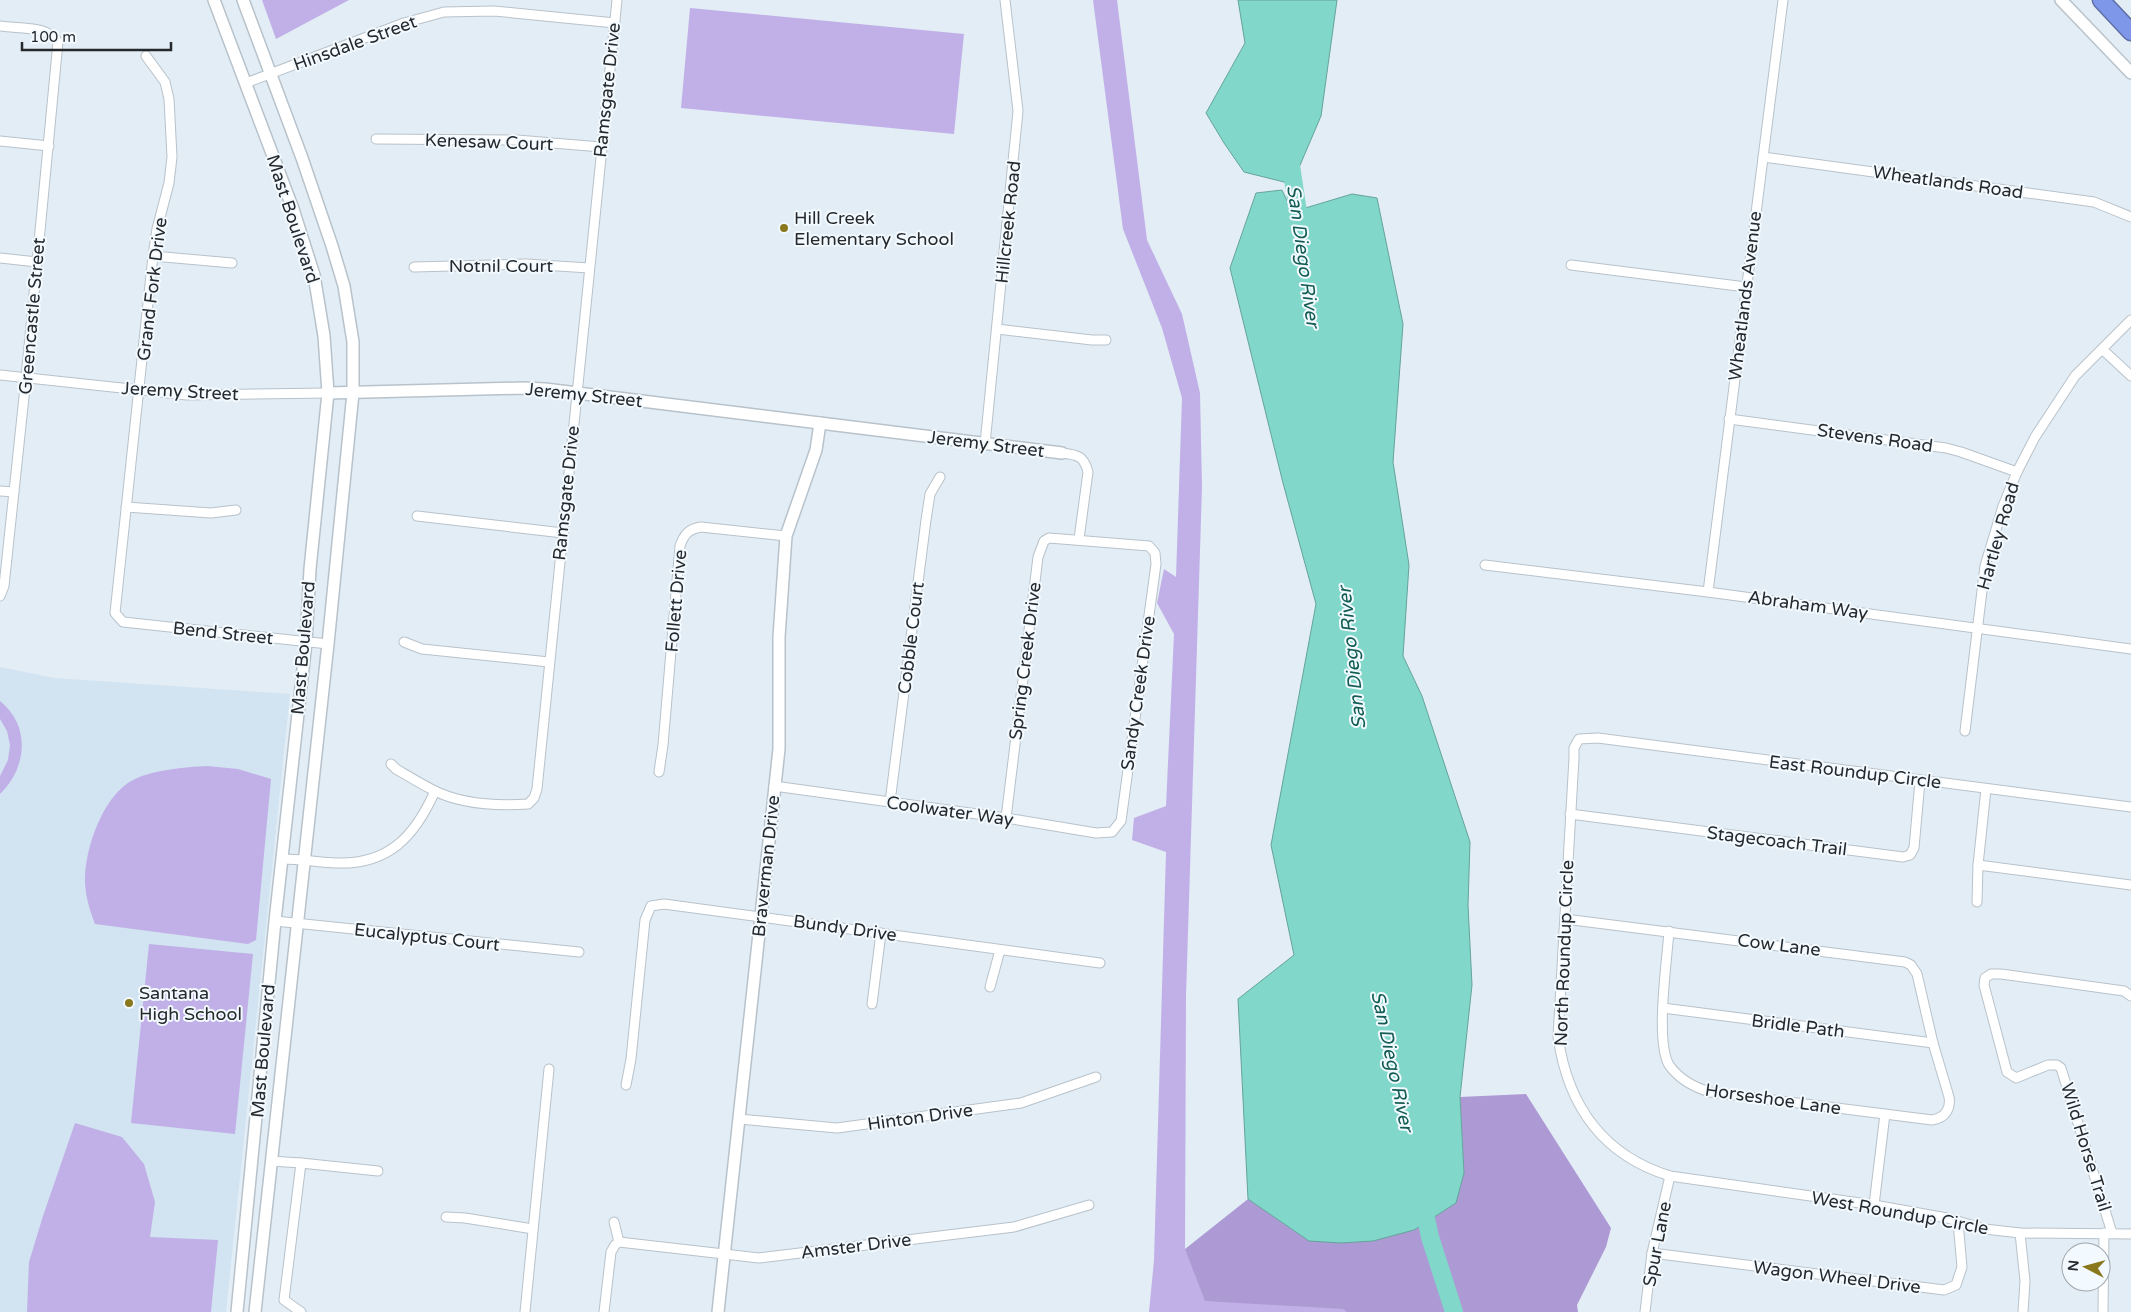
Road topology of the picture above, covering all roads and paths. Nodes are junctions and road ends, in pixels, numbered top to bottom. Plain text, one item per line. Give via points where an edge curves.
1 (214, 0) edge
2 (243, 0) edge
3 (617, 0) edge
4 (1005, 0) edge
5 (1783, 0) edge
6 (2061, 0) edge
7 (2101, 0) edge
8 (615, 23) junction
9 (0, 26) edge
10 (2131, 32) edge
11 (146, 56) dead end
12 (2131, 73) edge
13 (269, 74) junction
14 (246, 82) junction
15 (376, 139) dead end
16 (0, 141) edge
17 (49, 146) junction
18 (601, 147) junction
19 (1763, 158) junction
20 (2131, 217) edge
21 (153, 256) junction
22 (0, 258) edge
23 (37, 262) junction
24 (232, 264) dead end
25 (1572, 265) dead end
26 (414, 267) dead end
27 (589, 268) junction
28 (1746, 286) junction
29 (2131, 320) edge
30 (997, 329) junction
31 (1106, 340) dead end
32 (2103, 350) junction
33 (0, 375) edge
34 (2131, 376) edge
35 (26, 378) junction
36 (139, 391) junction
37 (576, 392) junction
38 (328, 393) junction
39 (353, 393) junction
40 (1729, 419) junction
41 (820, 423) junction
42 (985, 444) junction
43 (1062, 453) joint
44 (2017, 472) junction
45 (940, 477) dead end
46 (0, 490) edge
47 (14, 492) junction
48 (126, 507) junction
49 (236, 510) dead end
50 (417, 516) dead end
51 (562, 534) junction
52 (786, 536) junction
53 (1079, 539) junction
54 (1485, 564) dead end
55 (1708, 592) junction
56 (0, 596) edge
57 (119, 618) joint
58 (1976, 628) junction
59 (306, 642) junction
60 (404, 642) dead end
61 (328, 644) junction
62 (2131, 649) edge
63 (549, 662) junction
64 (1965, 731) dead end
65 (1579, 739) joint
66 (391, 764) dead end
67 (659, 772) dead end
68 (1920, 781) junction
69 (774, 786) junction
70 (1986, 789) junction
71 (435, 791) junction
72 (890, 802) junction
73 (2131, 807) edge
74 (1570, 814) junction
75 (1006, 818) junction
76 (1121, 821) joint
77 (282, 859) junction
78 (304, 860) junction
79 (1978, 865) junction
80 (2131, 885) edge
81 (1977, 902) dead end
82 (761, 916) junction
83 (1564, 919) junction
84 (275, 921) junction
85 (296, 923) junction
86 (1669, 931) junction
87 (881, 933) junction
88 (1000, 950) junction
89 (579, 952) dead end
90 (1100, 963) dead end
91 (990, 987) dead end
92 (2131, 996) edge
93 (872, 1004) dead end
94 (1663, 1008) junction
95 (1933, 1043) junction
96 (549, 1069) dead end
97 (1096, 1077) dead end
98 (626, 1085) dead end
99 (1885, 1114) junction
100 (739, 1119) junction
101 (271, 1160) junction
102 (301, 1163) junction
103 (378, 1171) dead end
104 (1670, 1176) junction
105 (1089, 1205) dead end
106 (1874, 1205) junction
107 (446, 1217) dead end
108 (614, 1222) dead end
109 (1958, 1222) junction
110 (534, 1229) junction
111 (2020, 1232) junction
112 (2108, 1234) junction
113 (2131, 1234) edge
114 (620, 1242) junction
115 (1652, 1253) junction
116 (724, 1254) junction
117 (237, 1312) edge
118 (255, 1312) edge
119 (301, 1312) edge
120 (525, 1312) edge
121 (604, 1312) edge
122 (718, 1312) edge
123 (1645, 1312) edge
124 (2023, 1312) edge
125 (2103, 1312) edge

1 - 14 street, Mast Boulevard
2 - 13 street, Mast Boulevard
3 - 8 street, Ramsgate Drive
4 - 30 street, Hillcreek Road via 1018,111
5 - 19 street, Wheatlands Avenue
6 - 12 street
7 - 10 highway
8 - 13 street, Hinsdale Street via 494,11 444,12
8 - 18 street, Ramsgate Drive
9 - 17 street, Greencastle Street via 47,32 58,42
11 - 21 street, Grand Fork Drive via 165,82 172,157
13 - 14 street, Hinsdale Street
13 - 39 street, Mast Boulevard via 302,158 344,286 353,342
14 - 38 street, Mast Boulevard via 314,276 324,336
15 - 18 street, Kenesaw Court via 517,140
16 - 17 street
17 - 23 street, Greencastle Street
18 - 27 street, Ramsgate Drive
19 - 20 street, Wheatlands Road via 2094,202
19 - 28 street, Wheatlands Avenue
21 - 24 street
21 - 36 street, Grand Fork Drive
22 - 23 street
23 - 35 street, Greencastle Street
25 - 28 street
26 - 27 street, Notnil Court via 526,264
27 - 37 street, Ramsgate Drive
28 - 40 street, Wheatlands Avenue
29 - 32 street, Hartley Road
30 - 31 street
30 - 42 street, Hillcreek Road
32 - 34 street
32 - 44 street, Hartley Road via 2075,376
33 - 35 street, Jeremy Street
35 - 36 street, Jeremy Street
35 - 47 street, Greencastle Street
36 - 38 street, Jeremy Street via 187,395
36 - 48 street, Grand Fork Drive
37 - 39 street, Jeremy Street via 523,388
37 - 41 street, Jeremy Street
37 - 51 street, Ramsgate Drive
38 - 39 street, Jeremy Street
38 - 59 street, Mast Boulevard
39 - 61 street, Mast Boulevard
40 - 44 street, Stevens Road via 1946,448
40 - 55 street, Wheatlands Avenue
41 - 42 street, Jeremy Street
41 - 52 street, Braverman Drive via 816,450
42 - 43 street, Jeremy Street
43 - 53 street, Jeremy Street via 1080,457 1088,472
44 - 58 street, Hartley Road via 1985,566
45 - 72 street, Cobble Court via 930,494 926,520
46 - 47 street
47 - 56 street, Greencastle Street via 4,586
48 - 49 street via 212,513
48 - 57 street, Grand Fork Drive via 115,601 115,612
50 - 51 street
51 - 63 street, Ramsgate Drive
52 - 67 street, Follett Drive via 701,527 690,529 682,538
52 - 69 street, Braverman Drive via 779,637 779,740
53 - 75 street, Spring Creek Drive via 1049,538 1044,541 1038,557
53 - 76 street, Sandy Creek Drive via 1149,546 1156,553
54 - 55 street, Abraham Way
55 - 58 street, Abraham Way
57 - 59 street, Bend Street via 123,622
58 - 62 street, Abraham Way
58 - 64 street, Hartley Road
59 - 61 street, Bend Street
59 - 77 street, Mast Boulevard
60 - 63 street via 422,649
61 - 78 street, Mast Boulevard
63 - 71 street, Ramsgate Drive via 534,798 528,804 500,806
65 - 68 street, East Roundup Circle via 1598,738
65 - 74 street, North Roundup Circle via 1574,748
66 - 71 street
68 - 70 street, East Roundup Circle
68 - 74 street, Stagecoach Trail via 1914,848 1910,855 1903,857
69 - 72 street, Coolwater Way
69 - 82 street, Braverman Drive
70 - 73 street, East Roundup Circle
70 - 79 street
71 - 78 street via 416,827 388,851 358,862
72 - 75 street, Coolwater Way
74 - 83 street, North Roundup Circle
75 - 76 street, Coolwater Way via 1096,833 1112,832
77 - 78 street
77 - 84 street, Mast Boulevard
78 - 85 street, Mast Boulevard
79 - 80 street
79 - 81 street
82 - 87 street, Bundy Drive
82 - 98 street, Bundy Drive via 664,904 651,906 646,920
82 - 100 street, Braverman Drive
83 - 86 street, Cow Lane
83 - 104 street, North Roundup Circle via 1558,1037 1570,1088 1586,1118 1605,1139 1654,1172
84 - 85 street, Eucalyptus Court
84 - 117 street, Mast Boulevard
85 - 89 street, Eucalyptus Court
85 - 101 street, Mast Boulevard
86 - 94 street, Horseshoe Lane
86 - 95 street, Cow Lane via 1912,964
87 - 88 street, Bundy Drive
87 - 93 street
88 - 90 street, Bundy Drive
88 - 91 street
92 - 112 street, Wild Horse Trail via 2124,991 2000,974 1985,978 1984,993 2007,1072 2016,1078 2048,1065 2061,1068
94 - 95 street, Bridle Path
94 - 99 street, Horseshoe Lane via 1663,1046 1669,1064 1696,1088
95 - 99 street, Horseshoe Lane via 1949,1097 1948,1110 1932,1120
96 - 110 street
97 - 100 street, Hinton Drive via 1021,1102 838,1128
99 - 106 street
100 - 116 street, Braverman Drive
101 - 102 street
101 - 118 street, Mast Boulevard
102 - 103 street
102 - 119 street via 284,1300
104 - 106 street, West Roundup Circle
104 - 115 street, Spur Lane
105 - 116 street, Amster Drive via 1004,1228 759,1258
106 - 109 street, West Roundup Circle
107 - 110 street
108 - 114 street
109 - 111 street, West Roundup Circle via 1985,1229
109 - 115 street, Wagon Wheel Drive via 1962,1267 1956,1285 1944,1290
110 - 120 street
111 - 112 street, West Roundup Circle
111 - 124 street via 2026,1281
112 - 113 street, West Roundup Circle
112 - 125 street, Wild Horse Trail
114 - 116 street, Amster Drive
114 - 121 street via 611,1252
115 - 123 street, Spur Lane
116 - 122 street, Braverman Drive

